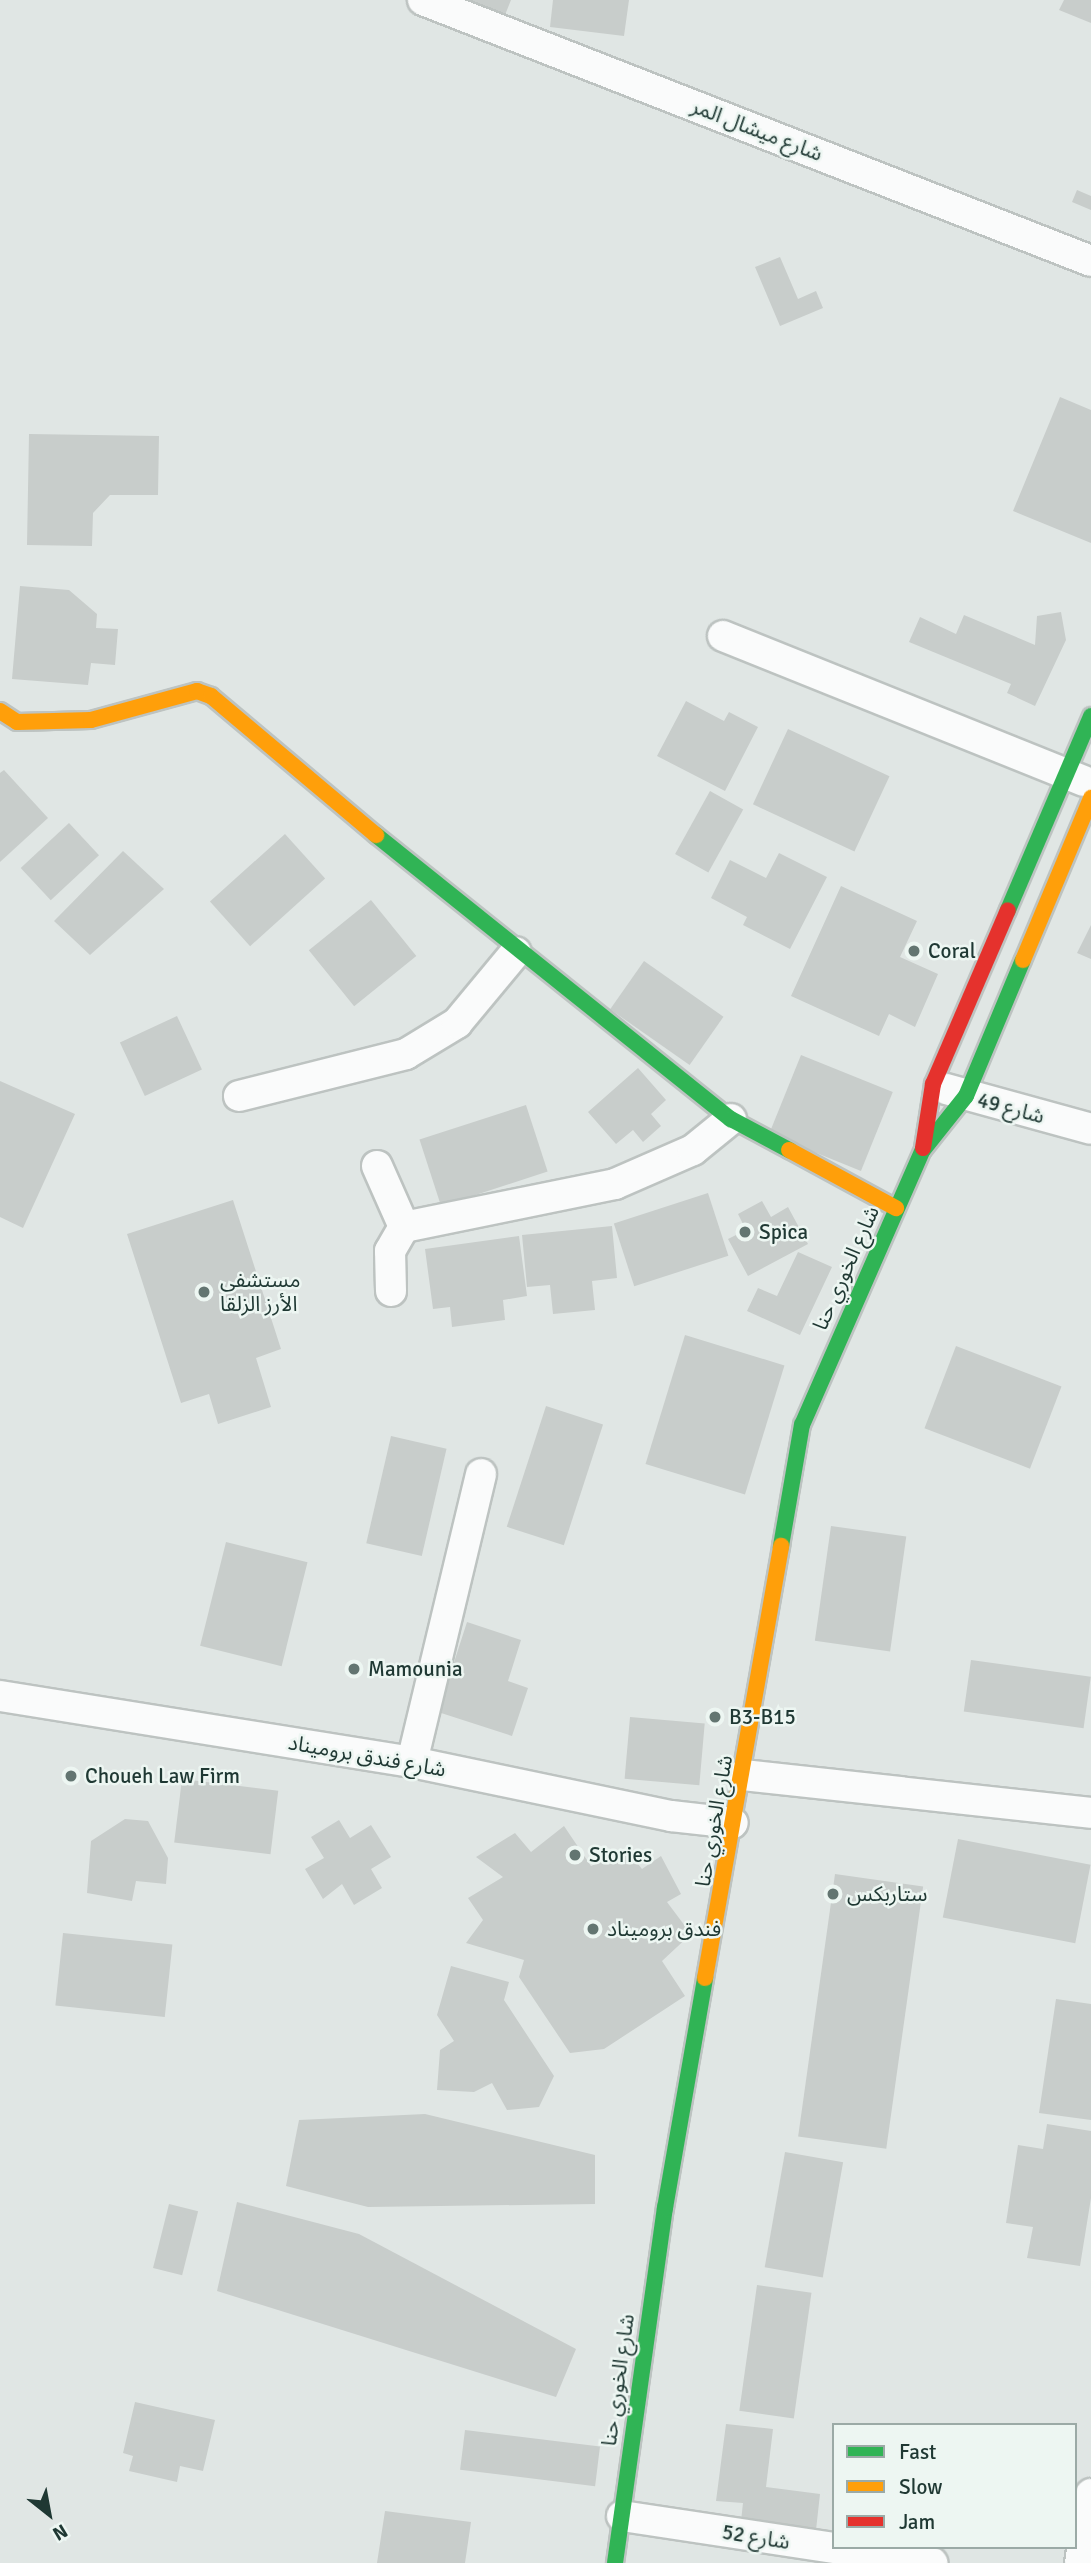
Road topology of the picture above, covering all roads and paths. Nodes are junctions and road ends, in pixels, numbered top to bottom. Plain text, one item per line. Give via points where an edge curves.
1 (423, 0) edge
2 (1091, 261) edge
3 (723, 636) dead end
4 (0, 711) edge
5 (1091, 716) edge
6 (1078, 779) edge
7 (1091, 798) edge
8 (516, 952) junction
9 (933, 1084) junction
10 (239, 1096) dead end
11 (966, 1096) junction
12 (731, 1119) junction
13 (1091, 1129) edge
14 (923, 1150) junction
15 (377, 1166) dead end
16 (896, 1209) junction
17 (404, 1227) junction
18 (391, 1291) dead end
19 (481, 1474) dead end
20 (0, 1696) edge
21 (412, 1762) junction
22 (743, 1775) junction
23 (1091, 1813) edge
24 (733, 1823) junction
25 (1091, 2494) edge
26 (622, 2516) junction
27 (832, 2548) edge
28 (840, 2549) edge
29 (615, 2563) edge
30 (932, 2563) edge
31 (1080, 2563) edge

1 - 2 street, شارع ميشال المر
3 - 6 street
4 - 8 street via 17,722 91,720 197,691 211,696
5 - 6 street, شارع الخوري حنا
6 - 9 street, شارع الخوري حنا
7 - 11 street, شارع الخوري حنا
8 - 10 street via 457,1023 406,1054
8 - 12 street
9 - 11 street, شارع 49
9 - 14 street, شارع الخوري حنا
11 - 13 street, شارع 49
11 - 14 street, شارع الخوري حنا
12 - 16 street
12 - 17 street via 693,1150 615,1184
14 - 16 street, شارع الخوري حنا
15 - 17 street
16 - 22 street, شارع الخوري حنا via 802,1424 788,1480
17 - 18 street via 390,1251
19 - 21 street
20 - 21 street, شارع فندق بروميناد
21 - 24 street, شارع فندق بروميناد via 671,1816
22 - 23 street
22 - 24 street, شارع الخوري حنا
24 - 26 street, شارع الخوري حنا via 665,2208 630,2427
25 - 31 street
26 - 27 street, شارع 52
26 - 29 street, شارع الخوري حنا
28 - 30 street, شارع 52

